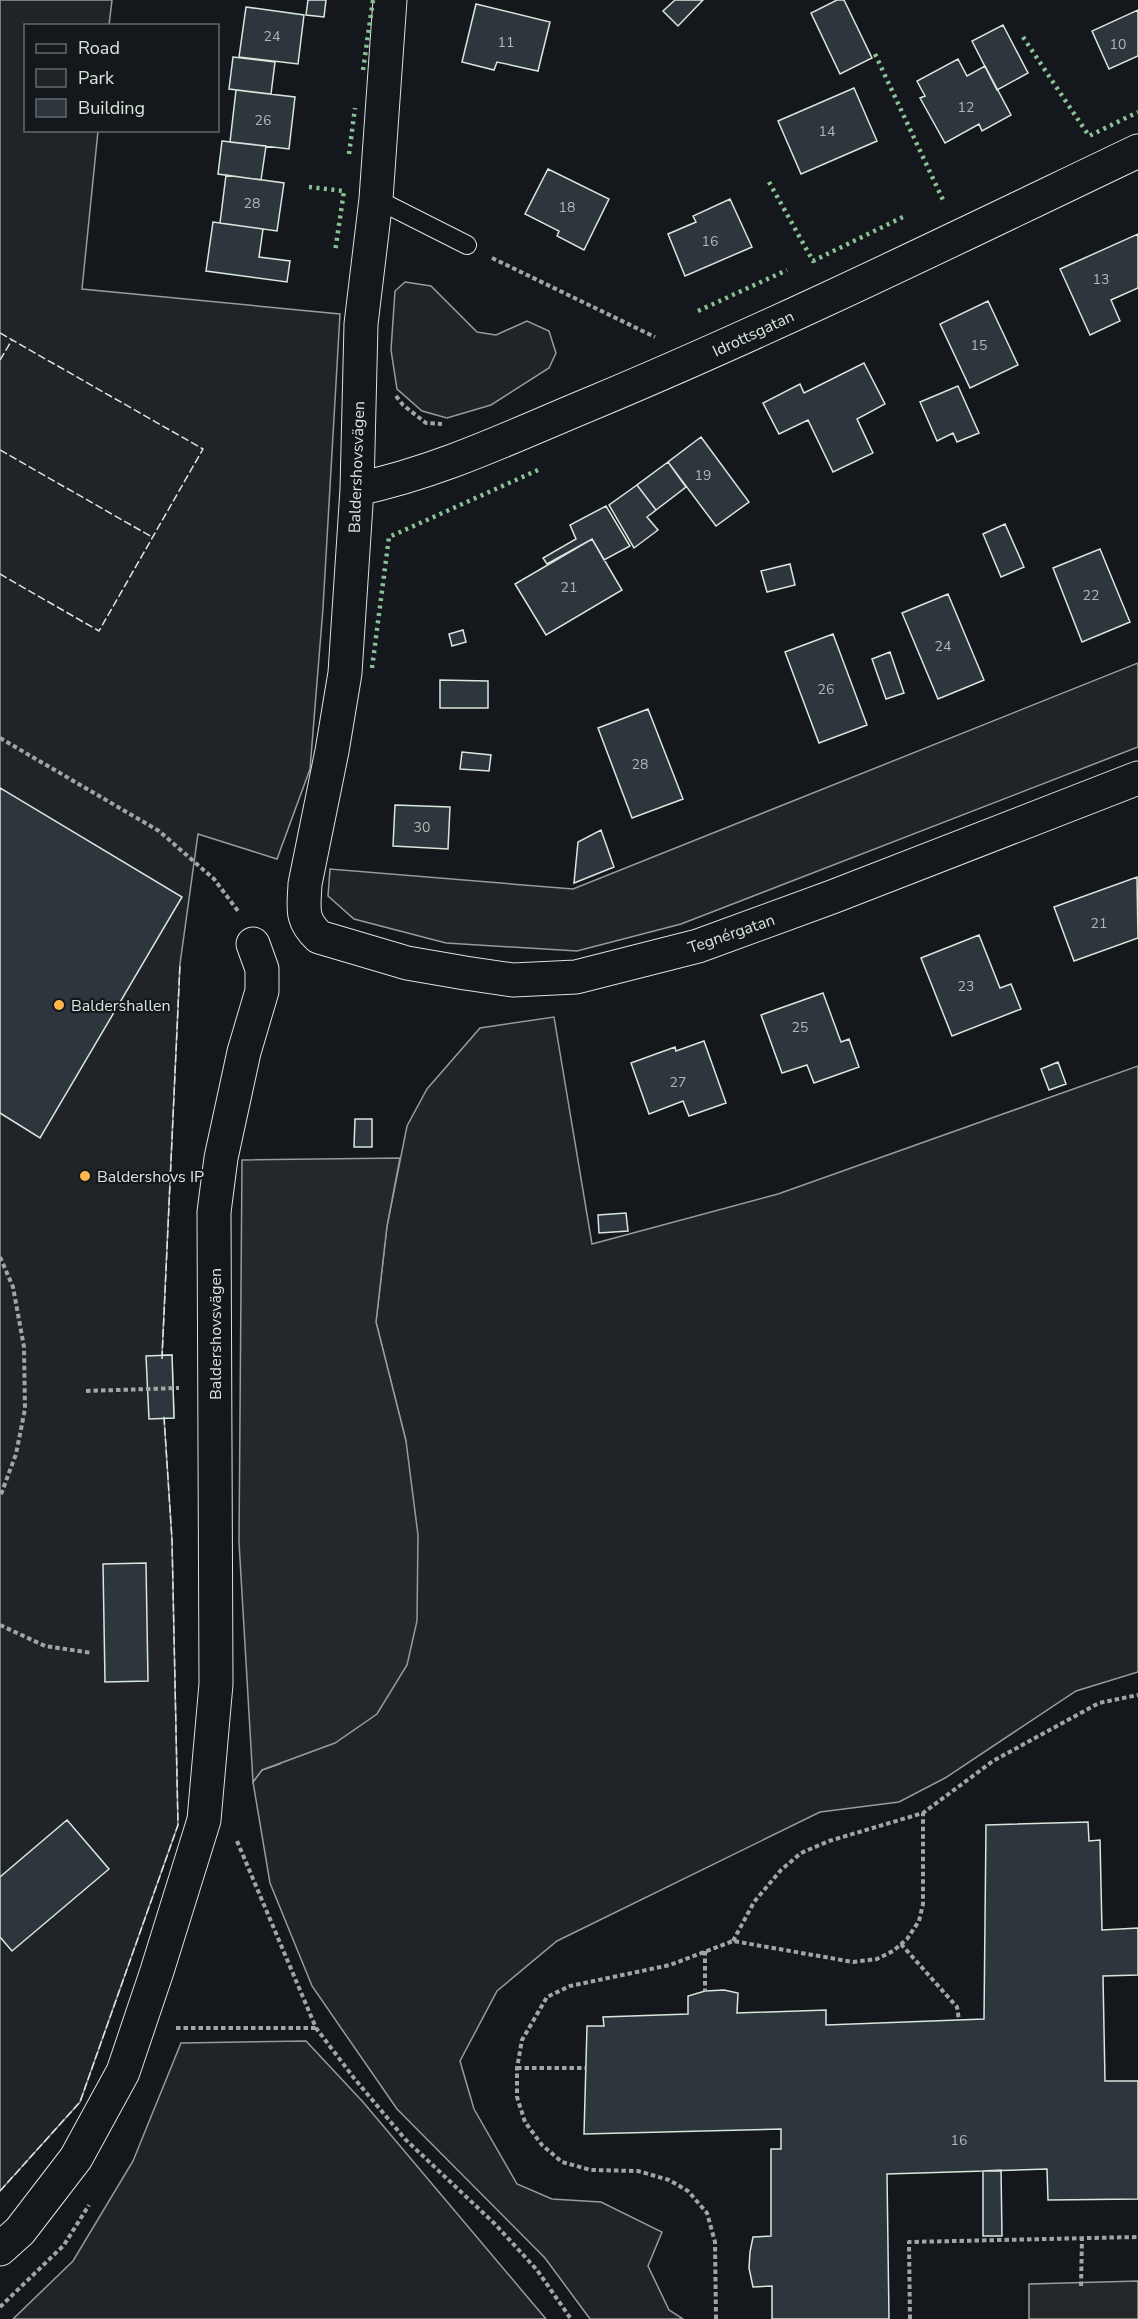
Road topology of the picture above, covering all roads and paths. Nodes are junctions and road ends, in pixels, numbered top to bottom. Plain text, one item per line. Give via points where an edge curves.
1 (390, 0) edge
2 (1138, 151) edge
3 (376, 199) junction
4 (467, 245) joint
5 (698, 359) junction
6 (357, 489) junction
7 (0, 738) edge
8 (1138, 778) edge
9 (310, 929) joint
10 (253, 944) joint
11 (0, 1257) edge
12 (215, 1383) junction
13 (86, 1391) dead end
14 (0, 1497) edge
15 (0, 1625) edge
16 (92, 1653) dead end
17 (1138, 1695) edge
18 (923, 1813) junction
19 (235, 1834) dead end
20 (733, 1941) junction
21 (901, 1944) junction
22 (705, 1951) junction
23 (705, 1991) dead end
24 (959, 2020) dead end
25 (171, 2028) dead end
26 (316, 2028) junction
27 (517, 2068) junction
28 (585, 2068) dead end
29 (1138, 2236) edge
30 (1082, 2238) junction
31 (0, 2249) edge
32 (1081, 2286) dead end
33 (571, 2319) edge
34 (716, 2319) edge
35 (910, 2319) edge

1 - 3 street, Baldershovsvägen
2 - 5 street, Idrottsgatan
3 - 4 lane
3 - 6 street, Baldershovsvägen via 361,324
4 - 5 path
5 - 6 street, Idrottsgatan via 449,462
6 - 9 street, Baldershovsvägen via 345,673 302,904
7 - 10 path via 159,831 214,879 240,915
8 - 9 street, Tegnérgatan via 698,946 576,977 513,980 407,963 319,937
10 - 12 street, Baldershovsvägen via 262,969 262,991 243,1052 214,1212
11 - 14 path via 13,1287 24,1347 25,1409 16,1454
12 - 13 path
12 - 31 street, Baldershovsvägen via 216,1684 204,1820 123,2072 76,2158 20,2231
15 - 16 path via 45,1646
17 - 18 path via 1100,1703 993,1761
18 - 20 path via 829,1840 801,1853 754,1902
18 - 21 path via 923,1904 918,1921
19 - 26 path
20 - 21 path via 853,1962 877,1959
20 - 22 path
21 - 24 path via 957,2007
22 - 23 path
22 - 27 path via 670,1965 570,1986 546,1996 522,2040
25 - 26 path
26 - 33 path via 405,2139 495,2224 537,2270
27 - 28 path
27 - 34 path via 517,2097 525,2122 542,2145 562,2162 591,2170 638,2171 669,2180 688,2191 707,2213 716,2242
29 - 30 path
30 - 32 path
30 - 35 path via 909,2242

